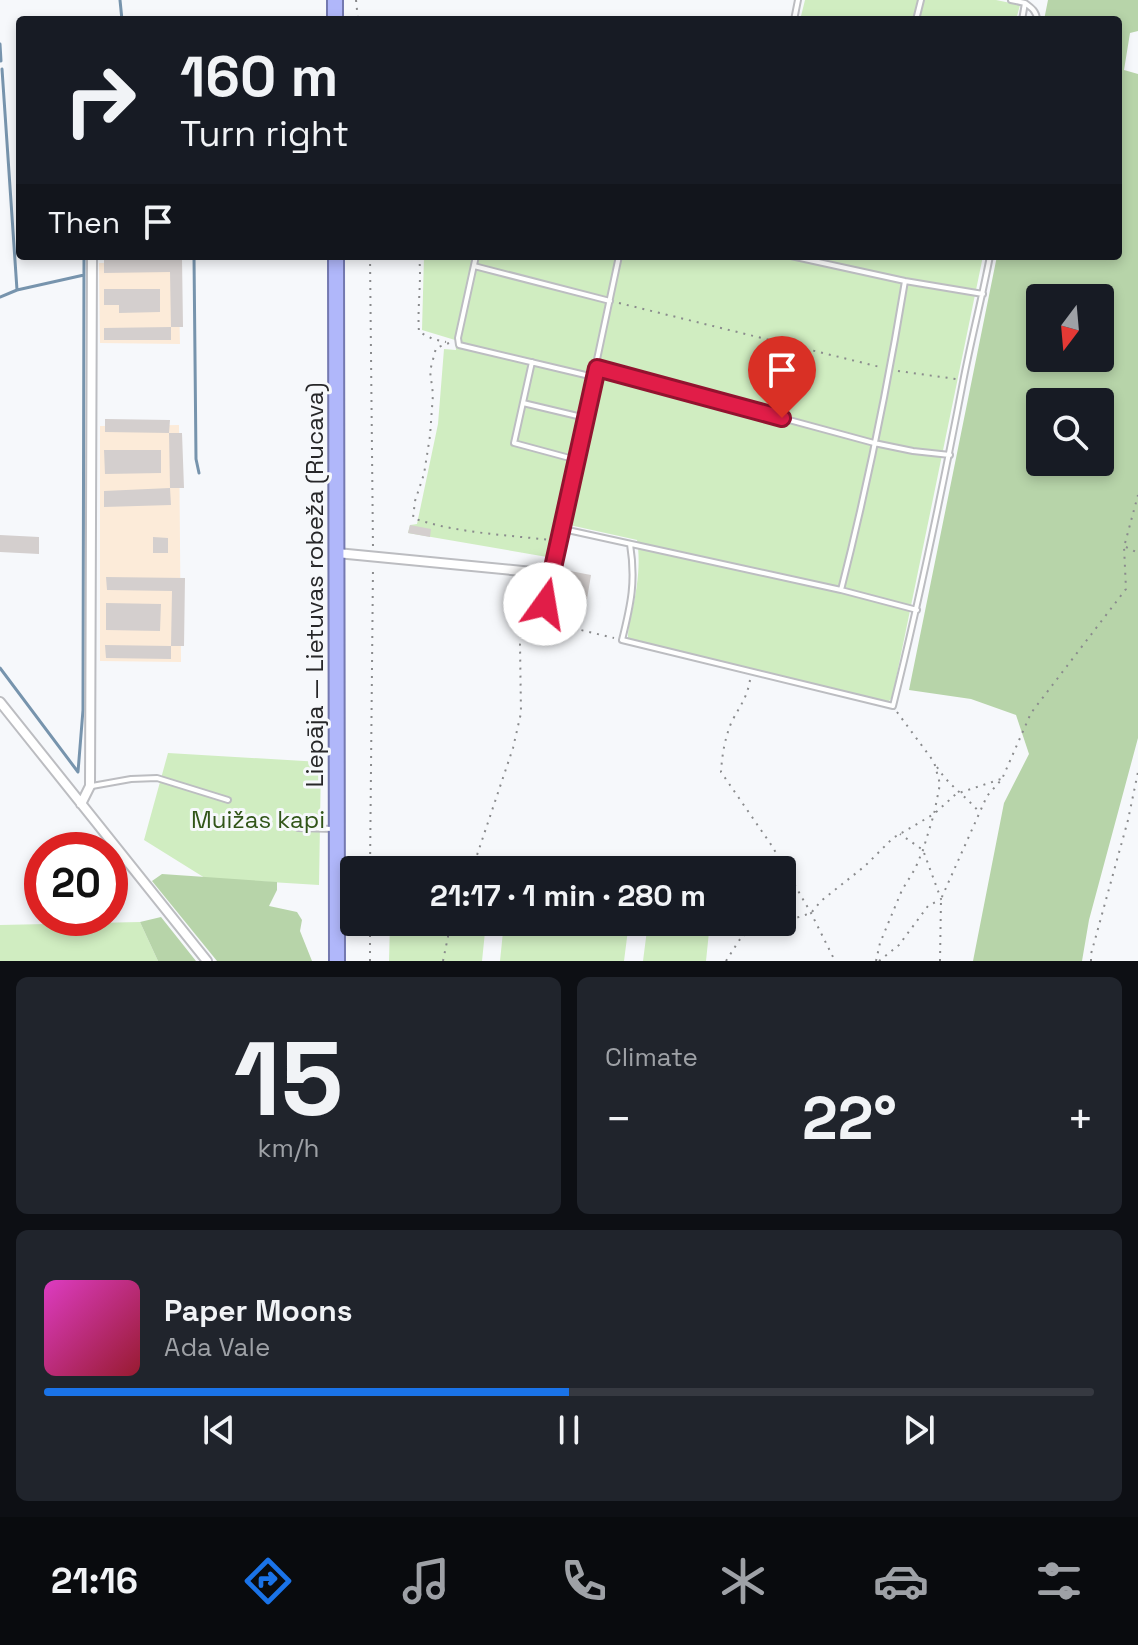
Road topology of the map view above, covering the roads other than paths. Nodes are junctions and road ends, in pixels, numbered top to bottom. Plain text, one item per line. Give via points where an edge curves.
1 (1011, 0) edge
2 (1025, 3) junction
3 (1023, 16) edge
4 (1037, 16) edge
5 (92, 260) edge
6 (336, 260) edge
7 (475, 260) edge
8 (618, 260) edge
9 (809, 260) edge
10 (989, 260) edge
11 (474, 266) junction
12 (905, 281) junction
13 (983, 294) junction
14 (610, 301) junction
15 (532, 362) junction
16 (597, 368) junction
17 (594, 377) junction
18 (523, 403) junction
19 (586, 418) junction
20 (874, 443) junction
21 (950, 455) junction
22 (577, 460) junction
23 (563, 529) junction
24 (630, 544) junction
25 (337, 553) junction
26 (553, 574) junction
27 (841, 590) junction
28 (528, 602) road end
29 (917, 610) junction
30 (0, 702) edge
31 (90, 786) junction
32 (228, 800) dead end
33 (81, 804) junction
34 (298, 828) dead end
35 (337, 829) junction
36 (207, 961) edge
37 (337, 961) edge

1 - 2 lane
2 - 3 lane
2 - 4 lane
5 - 31 street
6 - 25 highway, Liepāja — Lietuvas robeža (Rucava)
7 - 11 lane
8 - 14 lane
9 - 12 lane
10 - 13 lane
11 - 14 lane
11 - 15 lane via 459,345
12 - 13 lane
12 - 20 lane
13 - 21 lane
14 - 16 lane
15 - 17 lane
15 - 18 lane
16 - 17 lane
16 - 20 lane
17 - 19 lane
18 - 19 lane
18 - 22 lane via 514,443
19 - 22 lane
20 - 21 lane
20 - 27 lane
21 - 29 lane
22 - 23 lane
23 - 24 lane
23 - 26 lane
24 - 27 lane
24 - 29 lane via 634,580 622,640 893,706
25 - 26 street
25 - 35 highway, Liepāja — Lietuvas robeža (Rucava)
26 - 28 lane via 545,604
27 - 29 lane
30 - 33 street
31 - 32 lane via 157,778
31 - 33 street
33 - 36 street
34 - 35 lane
35 - 37 highway, Liepāja — Lietuvas robeža (Rucava)

